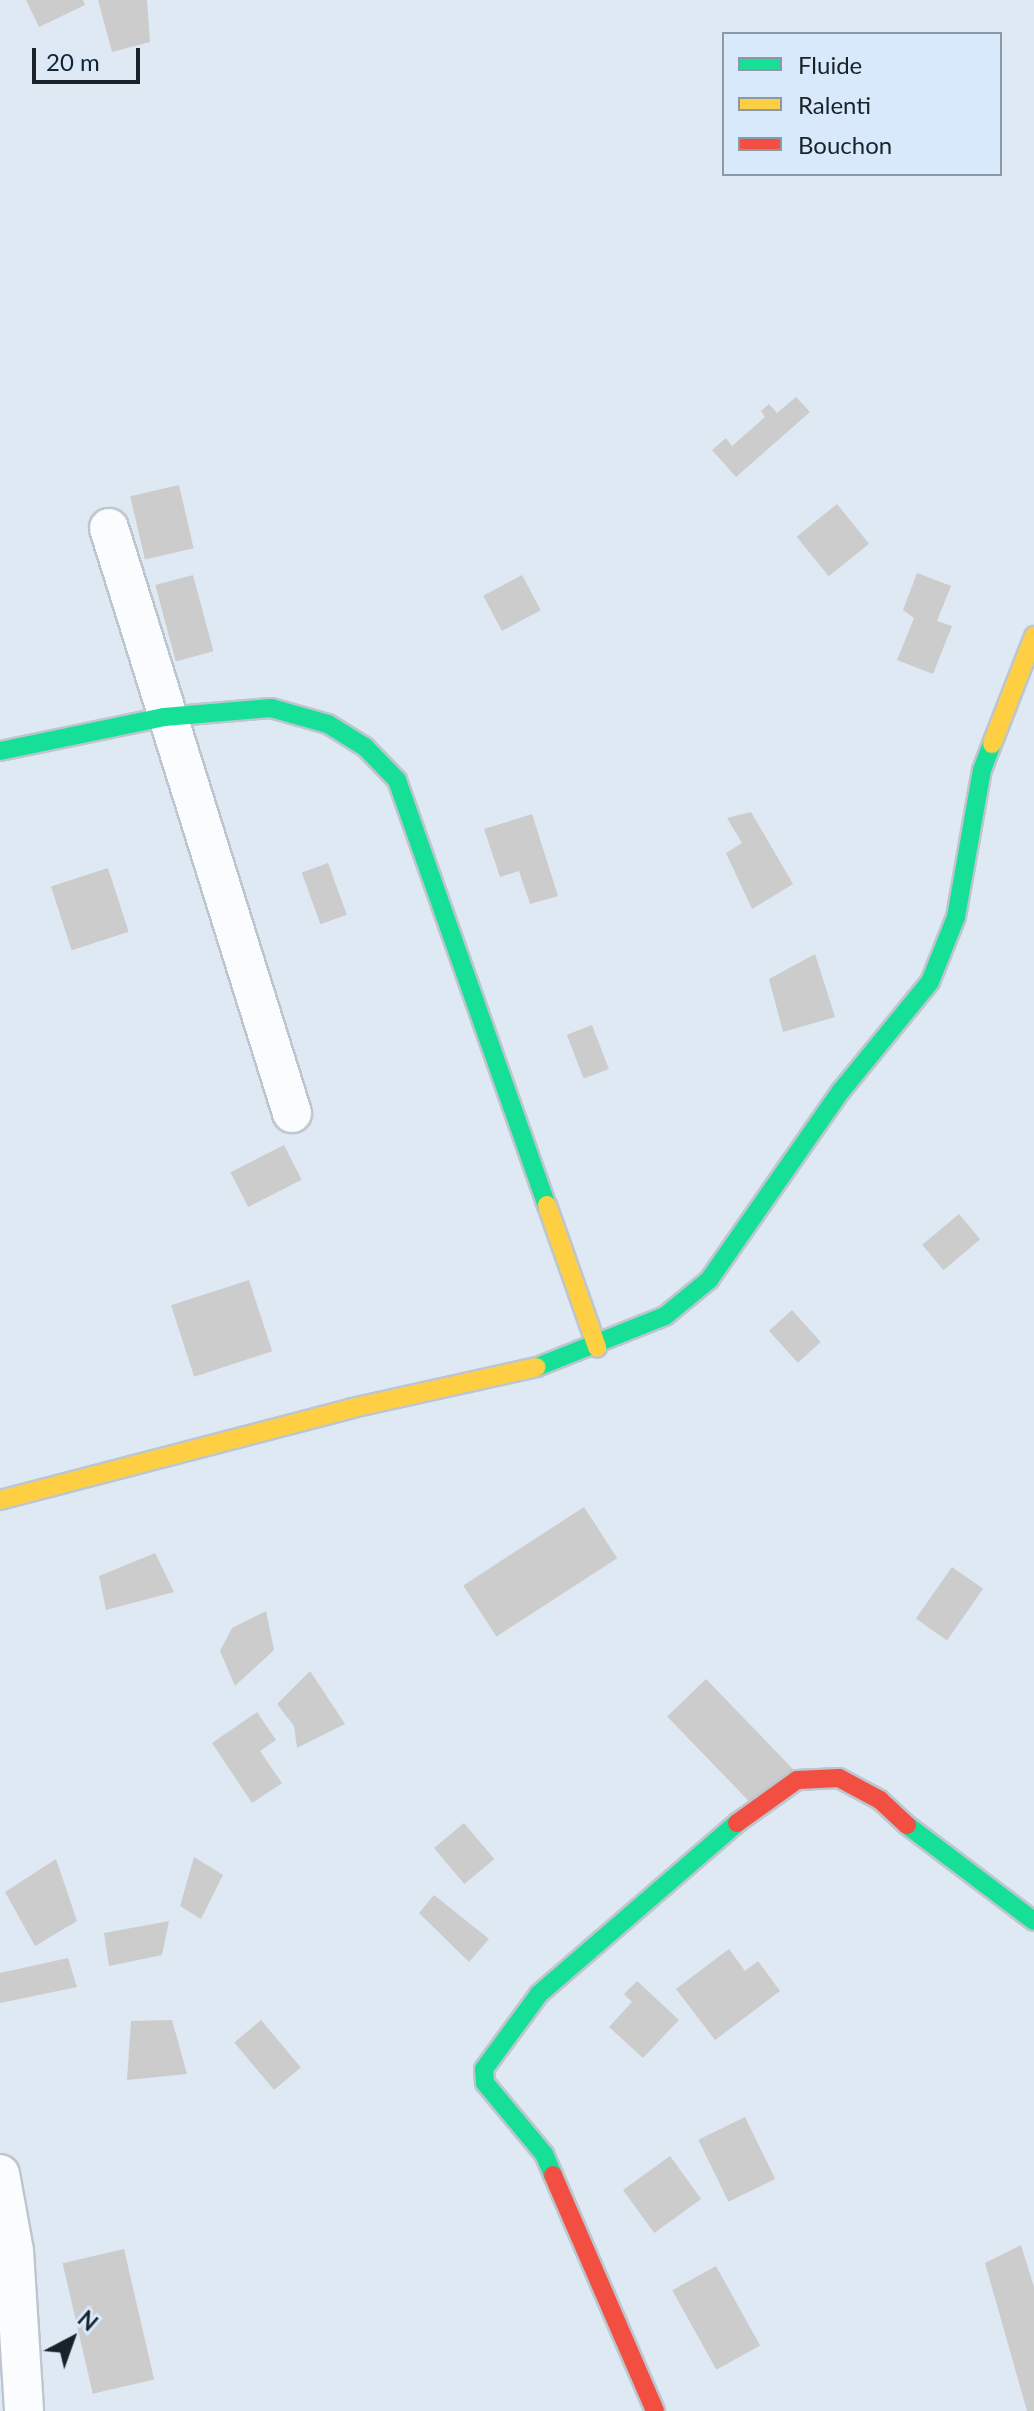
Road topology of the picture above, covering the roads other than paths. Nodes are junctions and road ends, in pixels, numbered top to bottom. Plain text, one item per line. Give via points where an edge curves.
1 (109, 528) dead end
2 (1034, 636) edge
3 (164, 717) junction
4 (0, 751) edge
5 (292, 1113) dead end
6 (597, 1347) junction
7 (0, 1500) edge
8 (1034, 1921) edge
9 (0, 2174) edge
10 (24, 2411) edge
11 (655, 2411) edge

1 - 3 street
2 - 6 street via 982,770 956,917 930,982 841,1091 709,1280 665,1316
3 - 4 street
3 - 5 street
3 - 6 street via 271,708 296,711 365,747 397,780
6 - 7 street via 533,1369 352,1408
8 - 11 street via 931,1846 880,1800 839,1778 797,1780 728,1829 580,1957 539,1994 497,2047 484,2069 485,2083 544,2154
9 - 10 street via 14,2251

